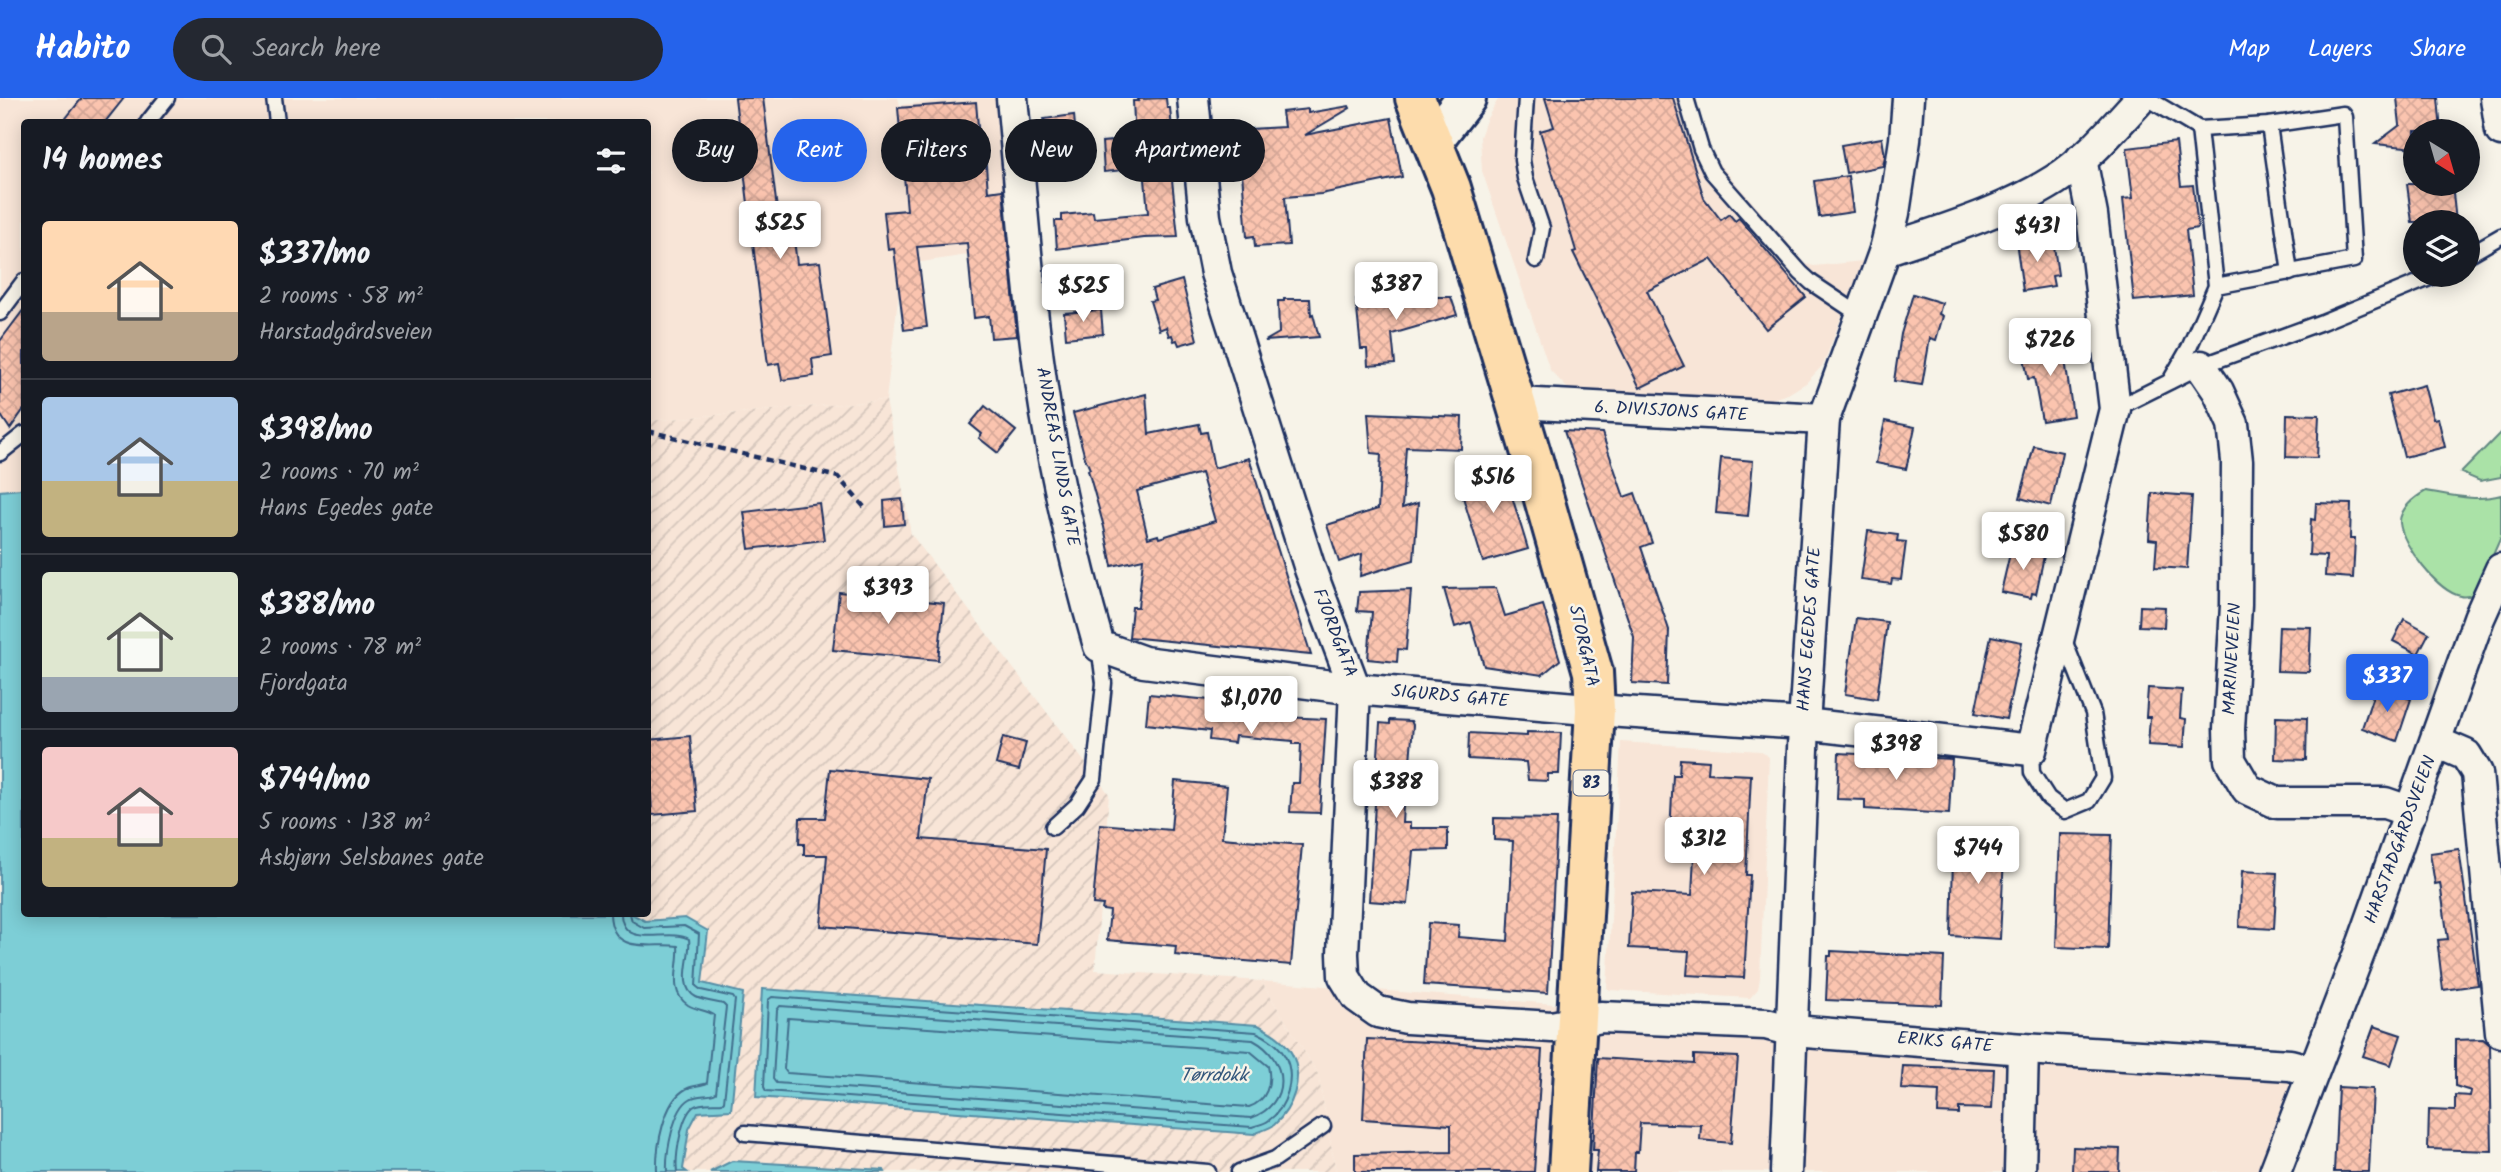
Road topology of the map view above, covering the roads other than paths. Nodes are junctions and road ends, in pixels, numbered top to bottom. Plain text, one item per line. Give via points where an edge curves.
1 (167, 98) edge
2 (274, 98) edge
3 (1012, 98) edge
4 (1193, 98) edge
5 (1415, 98) edge
6 (1466, 98) edge
7 (1525, 98) edge
8 (1686, 98) edge
9 (1908, 98) edge
10 (2141, 98) edge
11 (2147, 98) edge
12 (2496, 98) edge
13 (150, 119) edge
14 (277, 119) edge
15 (2269, 125) junction
16 (2199, 129) junction
17 (2501, 131) edge
18 (1433, 141) junction
19 (2081, 159) junction
20 (2501, 236) edge
21 (2480, 248) edge
22 (1885, 250) junction
23 (1536, 260) dead end
24 (2290, 273) junction
25 (21, 285) edge
26 (2216, 286) junction
27 (2408, 287) edge
28 (0, 313) edge
29 (1860, 315) junction
30 (2201, 366) junction
31 (2170, 382) junction
32 (1517, 403) junction
33 (2115, 409) junction
34 (1824, 419) junction
35 (21, 436) edge
36 (0, 453) edge
37 (2501, 569) edge
38 (2060, 629) junction
39 (1099, 646) junction
40 (1355, 689) junction
41 (1595, 709) junction
42 (1804, 724) junction
43 (2436, 742) junction
44 (2031, 750) junction
45 (2411, 812) junction
46 (1053, 827) dead end
47 (1577, 1021) junction
48 (1793, 1031) junction
49 (2501, 1032) edge
50 (2023, 1049) junction
51 (2313, 1071) junction
52 (1322, 1126) dead end
53 (744, 1133) dead end
54 (1208, 1172) edge
55 (1239, 1172) edge
56 (1568, 1172) edge
57 (1786, 1172) edge
58 (2020, 1172) edge
59 (2275, 1172) edge

1 - 13 lane
2 - 14 lane
3 - 39 street, ANDREAS LINDS GATE via 1046,413 1066,520
4 - 40 street, FJORDGATA via 1205,217 1216,273 1306,556
5 - 18 highway, STORGATA / 83
6 - 18 street
7 - 23 lane via 1522,160 1542,228
8 - 29 lane via 1712,172 1801,273
9 - 22 street, HANS EGEDES GATE
10 - 19 street
11 - 16 lane
12 - 17 street
15 - 16 lane
15 - 24 lane
15 - 24 lane via 2345,117 2354,260
16 - 26 lane
18 - 32 highway, STORGATA / 83
19 - 22 street via 2056,179 1998,210
19 - 33 street
20 - 21 lane
22 - 29 street, HANS EGEDES GATE
24 - 26 lane
25 - 28 lane
26 - 31 lane
27 - 30 lane
29 - 34 street, HANS EGEDES GATE
30 - 31 lane
30 - 45 street, MARINEVEIEN via 2233,424 2237,461 2230,760 2247,789 2277,803 2385,803
31 - 33 lane
32 - 34 street, 6. DIVISJONS GATE
32 - 41 highway, STORGATA / 83 via 1593,673
33 - 38 street
34 - 42 street, HANS EGEDES GATE
35 - 36 lane
37 - 43 street, HARSTADGÅRDSVEIEN
38 - 44 street
38 - 44 lane via 2093,713 2103,778 2089,801 2065,811 2048,798 2032,774
39 - 40 street, SIGURDS GATE via 1144,662
39 - 46 lane via 1104,683 1094,779 1084,797
40 - 41 street, SIGURDS GATE
40 - 47 street, FJORDGATA via 1343,954 1344,976 1357,997 1378,1012 1407,1017 1552,1027
41 - 42 street, SIGURDS GATE
41 - 47 highway, STORGATA / 83
42 - 44 street, SIGURDS GATE
42 - 48 street, HANS EGEDES GATE
43 - 45 street, HARSTADGÅRDSVEIEN
43 - 49 street via 2466,755 2477,773
45 - 51 street, HARSTADGÅRDSVEIEN
47 - 48 street, ERIKS GATE via 1601,1017 1753,1023
47 - 56 highway, STORGATA / 83
48 - 50 street, ERIKS GATE
48 - 57 street, HANS EGEDES GATE
50 - 51 street, ERIKS GATE via 2290,1065
50 - 58 street
51 - 59 street, HARSTADGÅRDSVEIEN
52 - 55 lane via 1275,1158
53 - 54 lane

